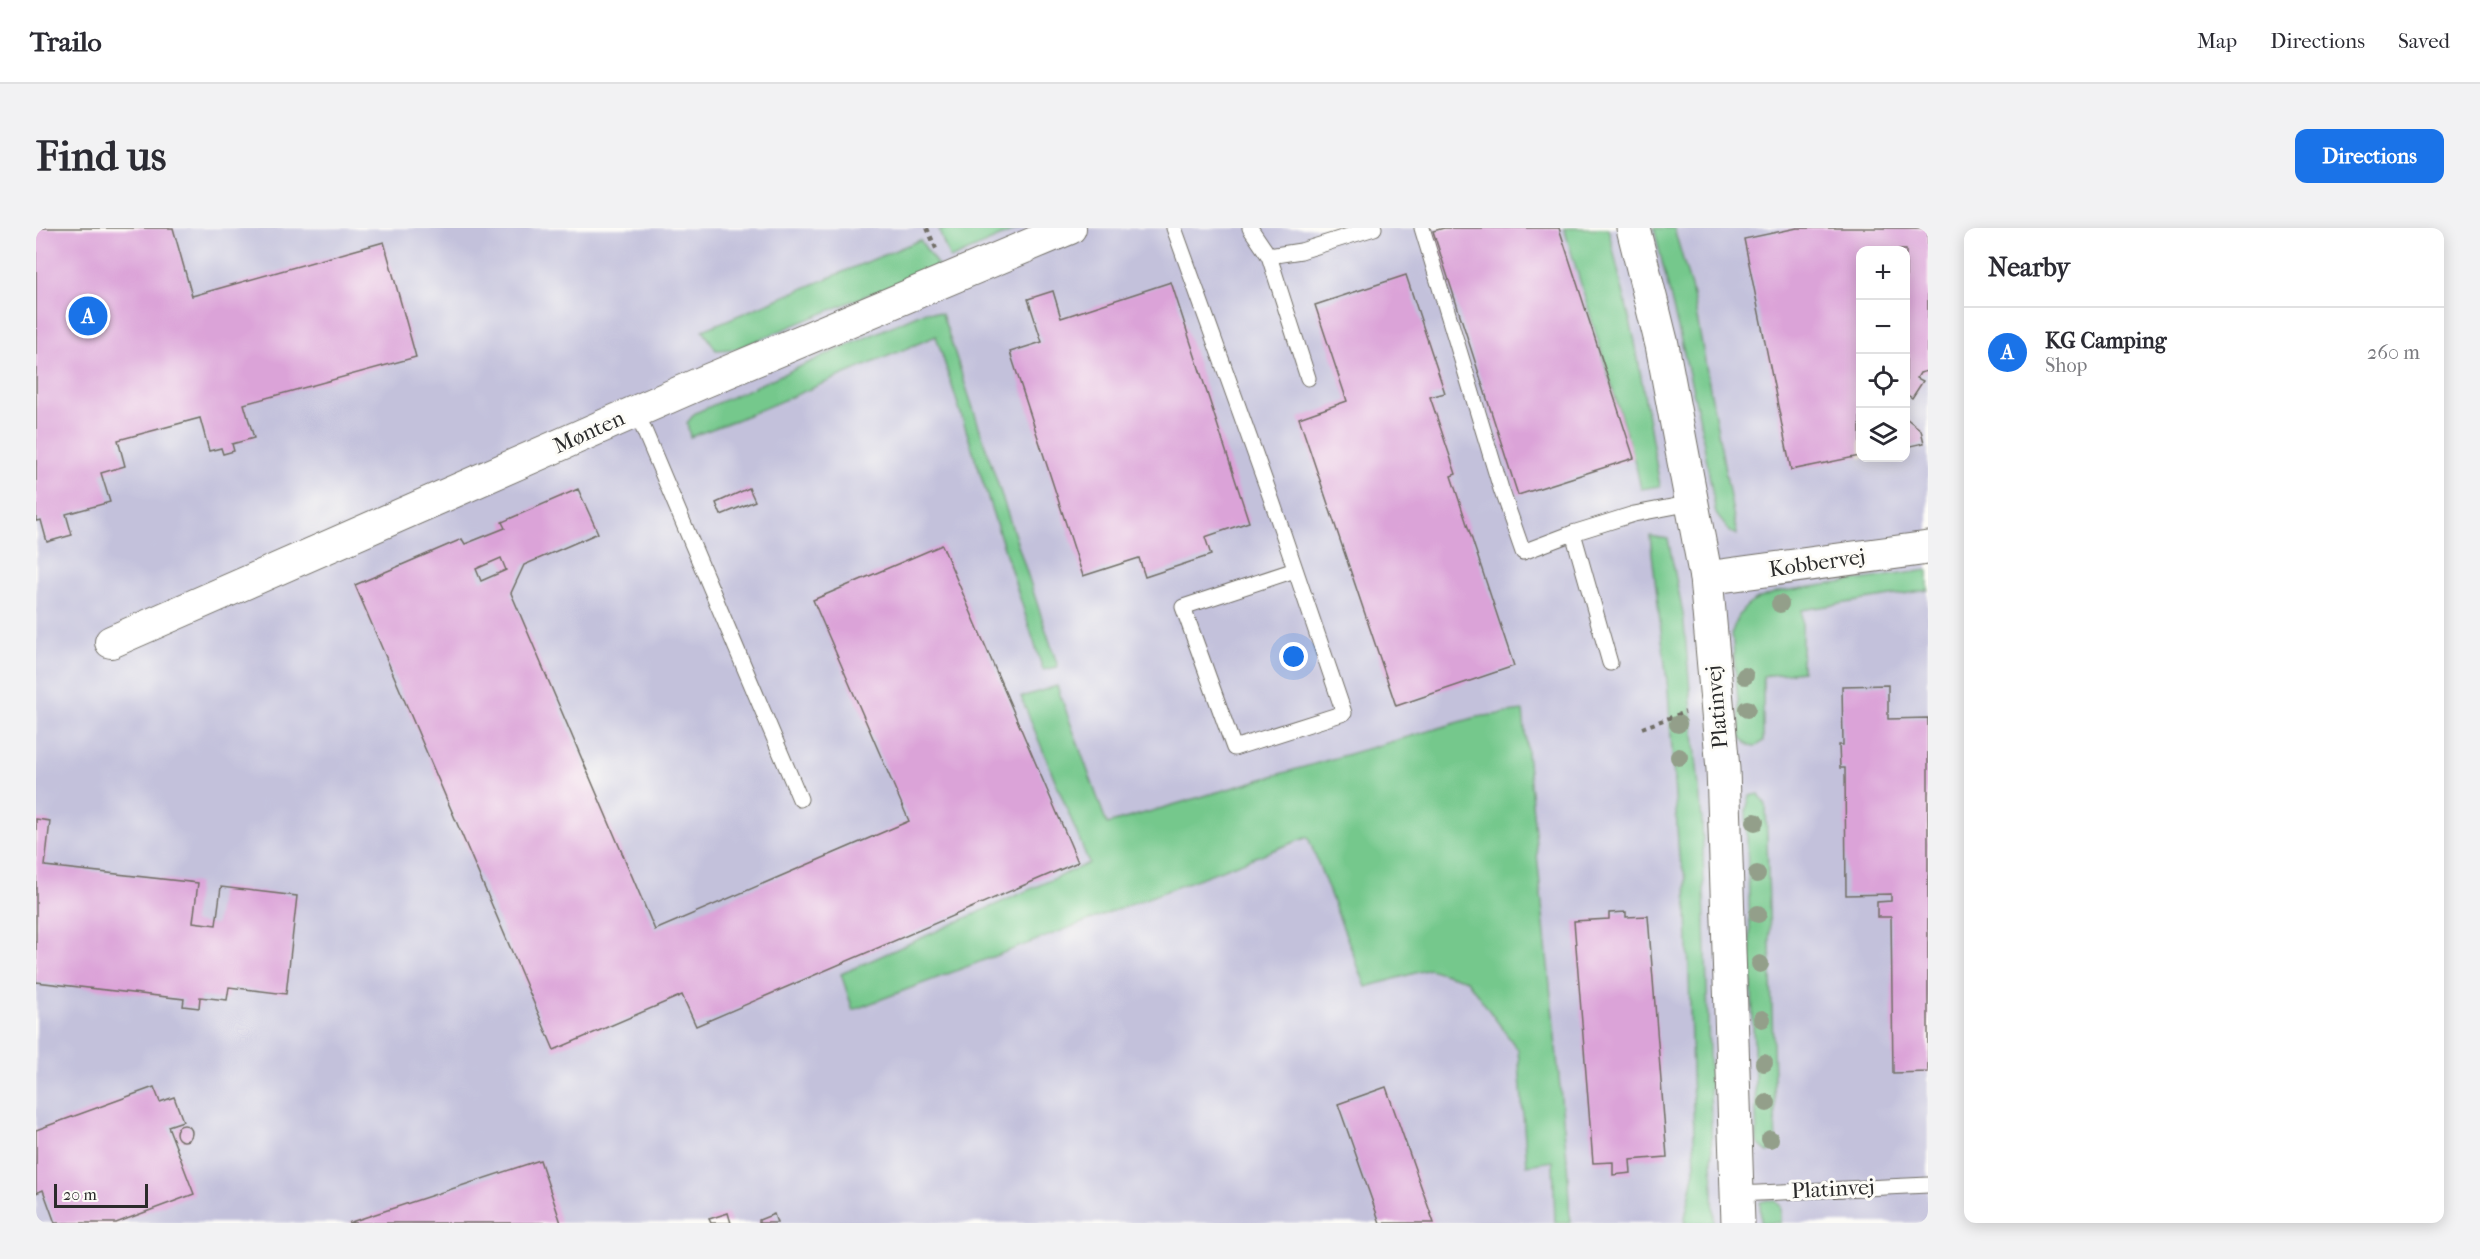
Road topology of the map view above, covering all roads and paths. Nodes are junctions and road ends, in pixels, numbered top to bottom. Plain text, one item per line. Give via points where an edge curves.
1 (1071, 228) edge
2 (1173, 228) edge
3 (1250, 228) edge
4 (1374, 228) edge
5 (1422, 228) edge
6 (1633, 228) edge
7 (1269, 256) junction
8 (1308, 378) dead end
9 (636, 411) junction
10 (1692, 503) junction
11 (1573, 533) junction
12 (1928, 548) edge
13 (1295, 570) junction
14 (1706, 578) junction
15 (111, 642) dead end
16 (1610, 663) dead end
17 (1716, 700) junction
18 (1642, 728) dead end
19 (800, 799) dead end
20 (1928, 1185) edge
21 (1738, 1208) edge

1 - 9 street, Mønten
2 - 13 lane
3 - 7 lane
4 - 7 lane via 1301,251
5 - 11 lane via 1523,552
6 - 10 street, Platinvej via 1662,345
7 - 8 lane
9 - 15 street, Mønten
9 - 19 lane
10 - 11 lane via 1634,514
10 - 14 street, Platinvej
11 - 16 lane
12 - 14 street, Kobbervej
13 - 13 lane via 1344,712 1234,748 1183,607
14 - 17 street, Platinvej
17 - 18 path
17 - 21 street, Platinvej via 1723,769
20 - 21 lane, Platinvej

